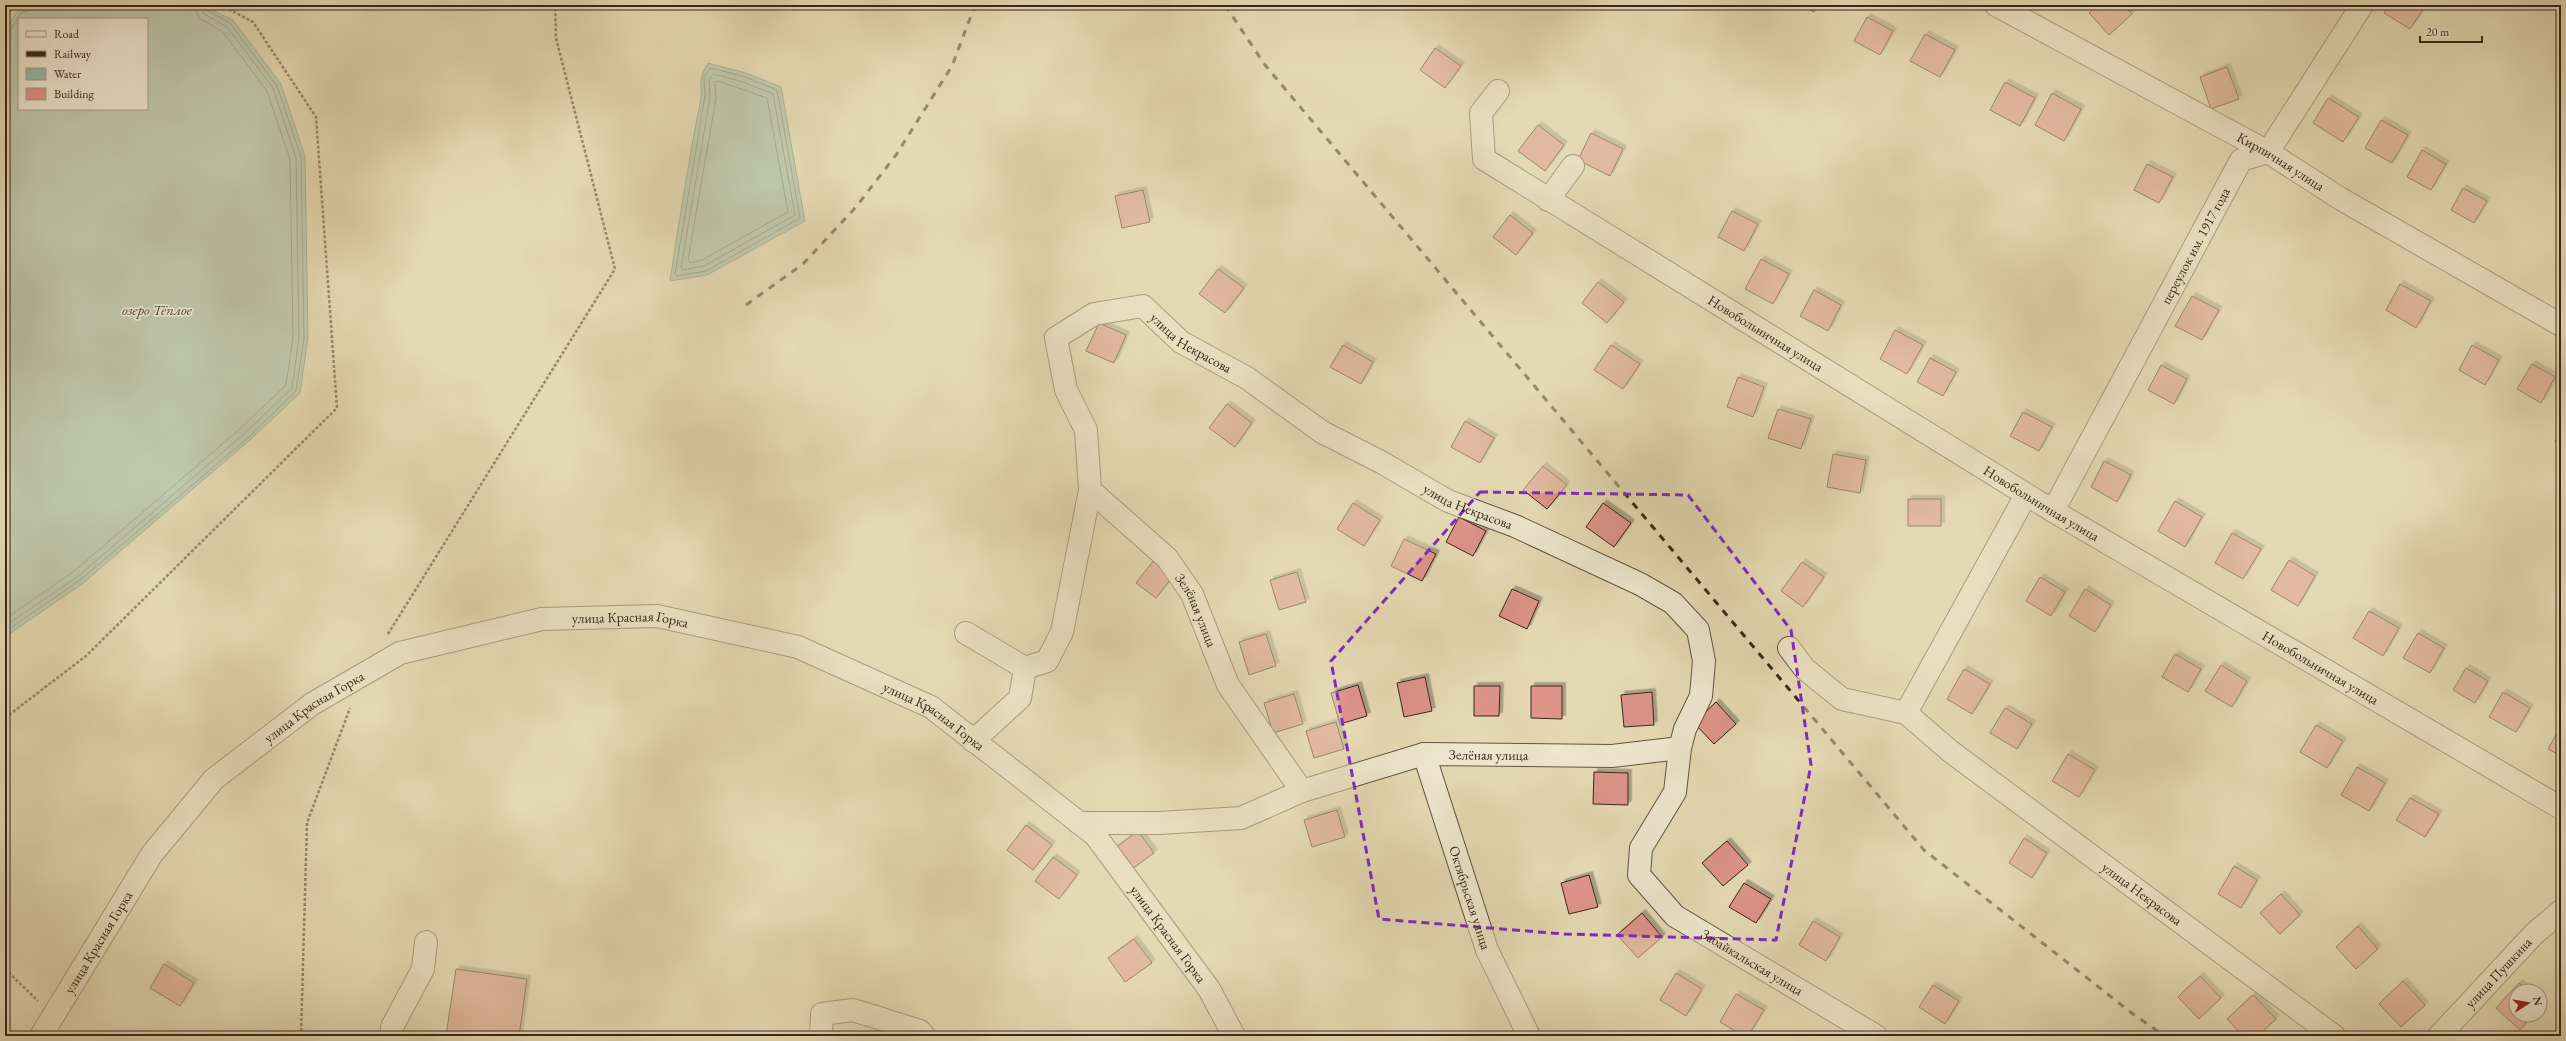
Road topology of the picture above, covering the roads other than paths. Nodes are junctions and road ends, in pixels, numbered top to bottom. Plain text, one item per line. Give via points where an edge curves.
1 (1996, 5) edge
2 (2362, 5) edge
3 (1498, 91) dead end
4 (2268, 152) junction
5 (1573, 166) dead end
6 (1548, 200) junction
7 (2561, 325) edge
8 (1090, 490) junction
9 (2026, 495) junction
10 (2053, 511) junction
11 (966, 633) dead end
12 (1789, 648) dead end
13 (1026, 668) junction
14 (1906, 713) junction
15 (974, 741) junction
16 (1680, 748) junction
17 (1424, 754) junction
18 (1302, 791) junction
19 (2561, 808) edge
20 (1079, 823) junction
21 (2561, 911) edge
22 (426, 942) dead end
23 (41, 1036) edge
24 (391, 1036) edge
25 (820, 1036) edge
26 (924, 1036) edge
27 (1234, 1036) edge
28 (1529, 1036) edge
29 (1876, 1036) edge
30 (2334, 1036) edge
31 (2439, 1036) edge

1 - 4 street, Кирпичная улица
2 - 4 street
3 - 6 street, Новобольничная улица via 1481,113 1484,159
4 - 7 street, Кирпичная улица via 2342,199
4 - 10 street, переулок им. 1917 года via 2241,160
5 - 6 street
6 - 9 street, Новобольничная улица
8 - 13 street, улица Некрасова via 1062,632 1046,661
8 - 16 street, улица Некрасова via 1086,430 1066,390 1056,338 1094,314 1143,306 1181,342 1247,378 1322,432 1381,462 1448,501 1514,526 1640,584 1673,603 1698,630 1704,661 1701,696 1685,729
8 - 18 street, Зелёная улица via 1167,558 1192,594 1228,685
9 - 10 street, Новобольничная улица
9 - 14 street
10 - 19 street, Новобольничная улица
11 - 13 street
12 - 14 street via 1805,669 1842,699
13 - 15 street via 1020,698
14 - 30 street, улица Некрасова via 1950,751
15 - 20 street, улица Красная Горка
15 - 23 street, улица Красная Горка via 931,707 798,647 657,616 542,619 400,654 312,704 214,779 152,854
16 - 17 street, Зелёная улица via 1612,756
16 - 29 street, Забайкальская улица via 1675,792 1641,848 1639,875 1675,916
17 - 18 street, Зелёная улица
17 - 28 street, Октябрьская улица via 1487,950
18 - 20 street, Зелёная улица via 1240,818 1159,823
20 - 27 street, улица Красная Горка via 1095,835 1209,989
21 - 31 street, улица Пушкина via 2535,933
22 - 24 street via 423,969 392,1027
25 - 26 street via 822,1014 852,1010 920,1031

